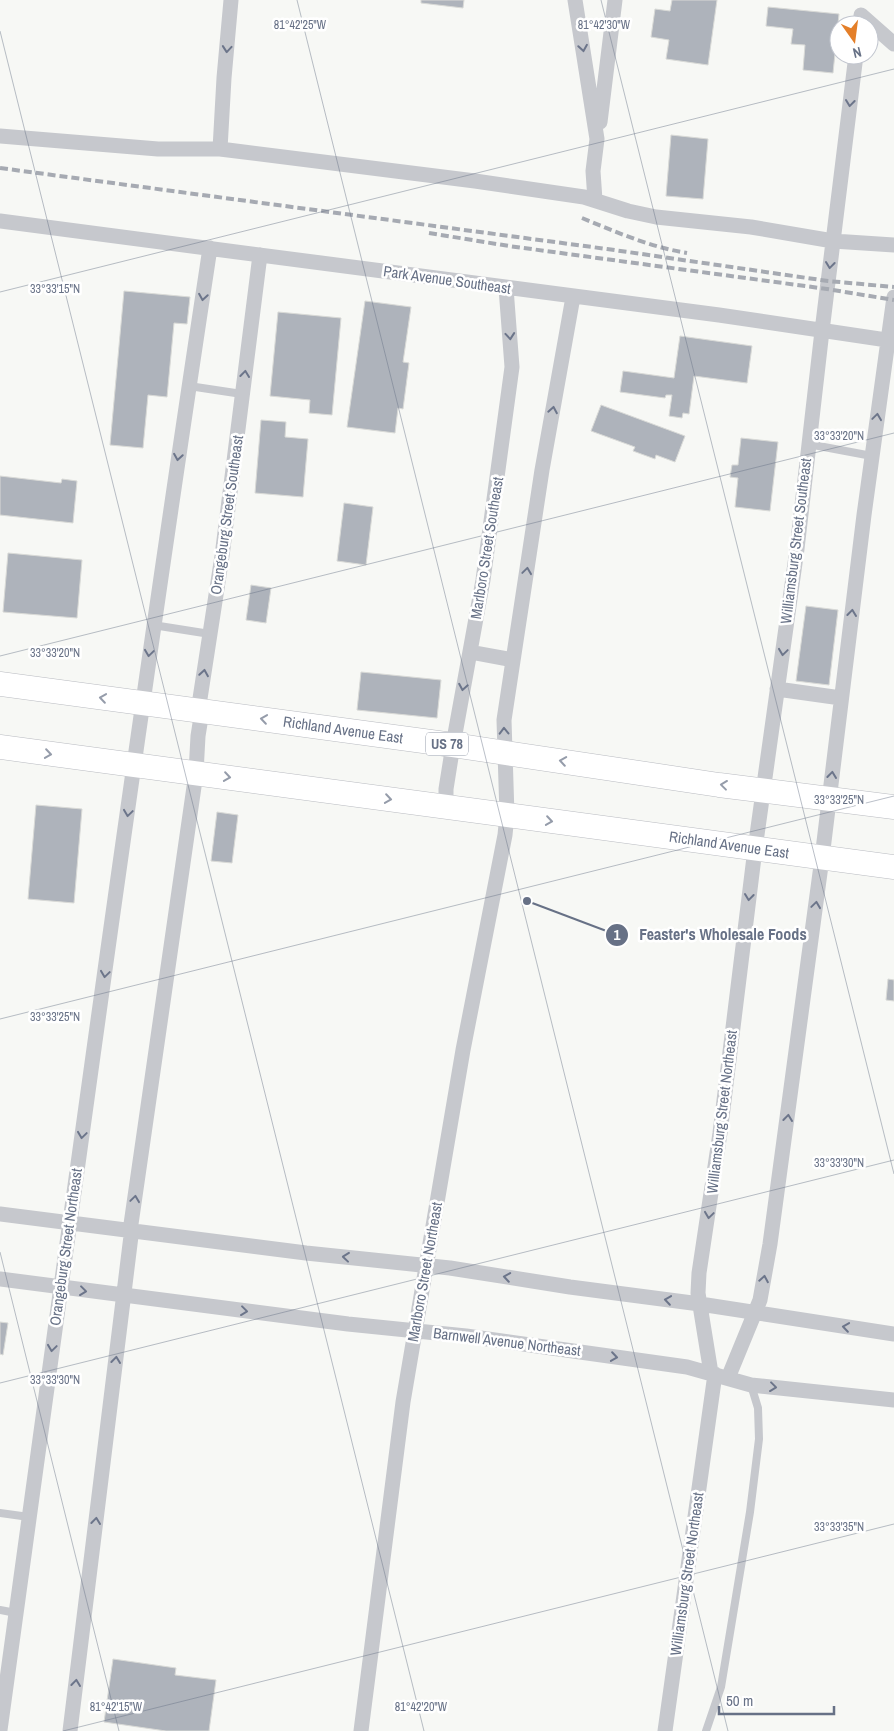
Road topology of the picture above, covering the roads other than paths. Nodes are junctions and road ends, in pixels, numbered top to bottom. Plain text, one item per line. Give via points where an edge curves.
1 (231, 0) edge
2 (575, 0) edge
3 (615, 0) edge
4 (862, 13) edge
5 (894, 44) edge
6 (855, 65) edge
7 (0, 136) edge
8 (597, 139) junction
9 (220, 149) junction
10 (595, 200) junction
11 (0, 221) edge
12 (833, 241) junction
13 (894, 245) edge
14 (210, 248) junction
15 (260, 255) junction
16 (506, 288) junction
17 (573, 297) junction
18 (894, 297) edge
19 (822, 331) junction
20 (891, 340) edge
21 (189, 386) junction
22 (242, 394) junction
23 (808, 444) junction
24 (872, 456) junction
25 (153, 625) junction
26 (210, 634) junction
27 (470, 652) junction
28 (513, 660) junction
29 (0, 684) edge
30 (777, 689) junction
31 (841, 698) junction
32 (142, 703) junction
33 (202, 711) junction
34 (453, 745) junction
35 (0, 747) edge
36 (504, 752) junction
37 (135, 765) junction
38 (196, 773) junction
39 (763, 790) junction
40 (828, 798) junction
41 (446, 807) junction
42 (894, 807) edge
43 (507, 815) junction
44 (755, 849) junction
45 (822, 858) junction
46 (894, 868) edge
47 (0, 1214) edge
48 (69, 1224) junction
49 (130, 1231) junction
50 (425, 1266) junction
51 (0, 1279) edge
52 (60, 1288) junction
53 (124, 1296) junction
54 (700, 1304) junction
55 (754, 1312) junction
56 (415, 1331) junction
57 (894, 1334) edge
58 (721, 1375) junction
59 (752, 1385) junction
60 (894, 1400) edge
61 (0, 1513) edge
62 (29, 1517) junction
63 (0, 1610) edge
64 (16, 1613) junction
65 (0, 1730) edge
66 (70, 1731) edge
67 (361, 1731) edge
68 (665, 1731) edge
69 (706, 1731) edge

1 -> 9 street
2 -> 8 street
3 - 8 street
4 - 5 street
6 -> 12 street, Williamsburg Street Southeast
7 - 9 street via 158,149
8 - 10 street via 593,171
9 - 10 street via 475,181
10 - 12 street via 656,217 751,227
11 - 14 street, Park Avenue Southeast
12 - 13 street
12 -> 19 street, Williamsburg Street Southeast
14 - 15 street, Park Avenue Southeast
14 -> 21 street
15 - 16 street, Park Avenue Southeast
22 -> 15 street, Orangeburg Street Southeast
16 - 17 street, Park Avenue Southeast
16 -> 27 street, Marlboro Street Southeast via 512,367
17 - 19 street, Park Avenue Southeast
28 -> 17 street
18 - 20 street
19 - 20 street, Park Avenue Southeast
19 - 23 street, Williamsburg Street Southeast
24 -> 20 street
21 - 22 lane
21 -> 25 street
22 - 26 street, Orangeburg Street Southeast
23 - 24 lane
23 -> 30 street, Williamsburg Street Southeast
31 -> 24 street
25 - 26 lane
25 -> 32 street
33 -> 26 street, Orangeburg Street Southeast via 199,704
27 - 28 street
27 -> 34 street, Marlboro Street Southeast
36 -> 28 street via 504,720
32 -> 29 main road, Richland Avenue East / US 78
30 - 31 street
30 - 39 street, Williamsburg Street Southeast
40 -> 31 street
32 - 33 main road, Richland Avenue East / US 78
32 - 37 street, Orangeburg Street Northeast
34 -> 33 main road, Richland Avenue East / US 78
33 - 38 street, Orangeburg Street Southeast
34 - 36 main road, Richland Avenue East / US 78
34 - 41 street, Marlboro Street Southeast
35 -> 37 main road, Richland Avenue East
39 -> 36 main road, Richland Avenue East / US 78
36 - 43 street
37 - 38 main road, Richland Avenue East
37 -> 48 street, Orangeburg Street Northeast
38 -> 41 main road, Richland Avenue East
49 -> 38 street
39 - 40 main road, Richland Avenue East / US 78
39 - 44 street, Williamsburg Street Southeast
40 - 42 main road, Richland Avenue East / US 78
40 - 45 street
41 - 43 main road, Richland Avenue East
43 -> 44 main road, Richland Avenue East
43 - 50 street, Marlboro Street Northeast
44 - 45 main road, Richland Avenue East
44 -> 54 street, Williamsburg Street Northeast via 699,1273
45 - 46 main road, Richland Avenue East
55 -> 45 street via 760,1300 770,1244
47 - 48 street
48 - 49 street
48 - 52 street, Orangeburg Street Northeast
50 -> 49 street
49 - 53 street
54 -> 50 street
50 - 56 street, Marlboro Street Northeast
51 - 52 street, Barnwell Avenue Northeast
52 -> 53 street, Barnwell Avenue Northeast
52 -> 62 street, Orangeburg Street Northeast
53 -> 56 street, Barnwell Avenue Northeast
66 -> 53 street
54 - 55 street
54 - 58 street, Williamsburg Street Northeast
57 -> 55 street
55 - 58 street
56 -> 58 street, Barnwell Avenue Northeast via 687,1367
56 - 67 street, Marlboro Street Northeast
58 - 59 street, Barnwell Avenue Northeast
58 - 68 street, Williamsburg Street Northeast via 709,1417
59 -> 60 street, Barnwell Avenue Northeast
59 - 69 lane via 758,1408 759,1439 750,1512 721,1688
61 - 62 lane
62 - 64 street, Orangeburg Street Northeast
63 - 64 lane
64 - 65 street, Orangeburg Street Northeast

